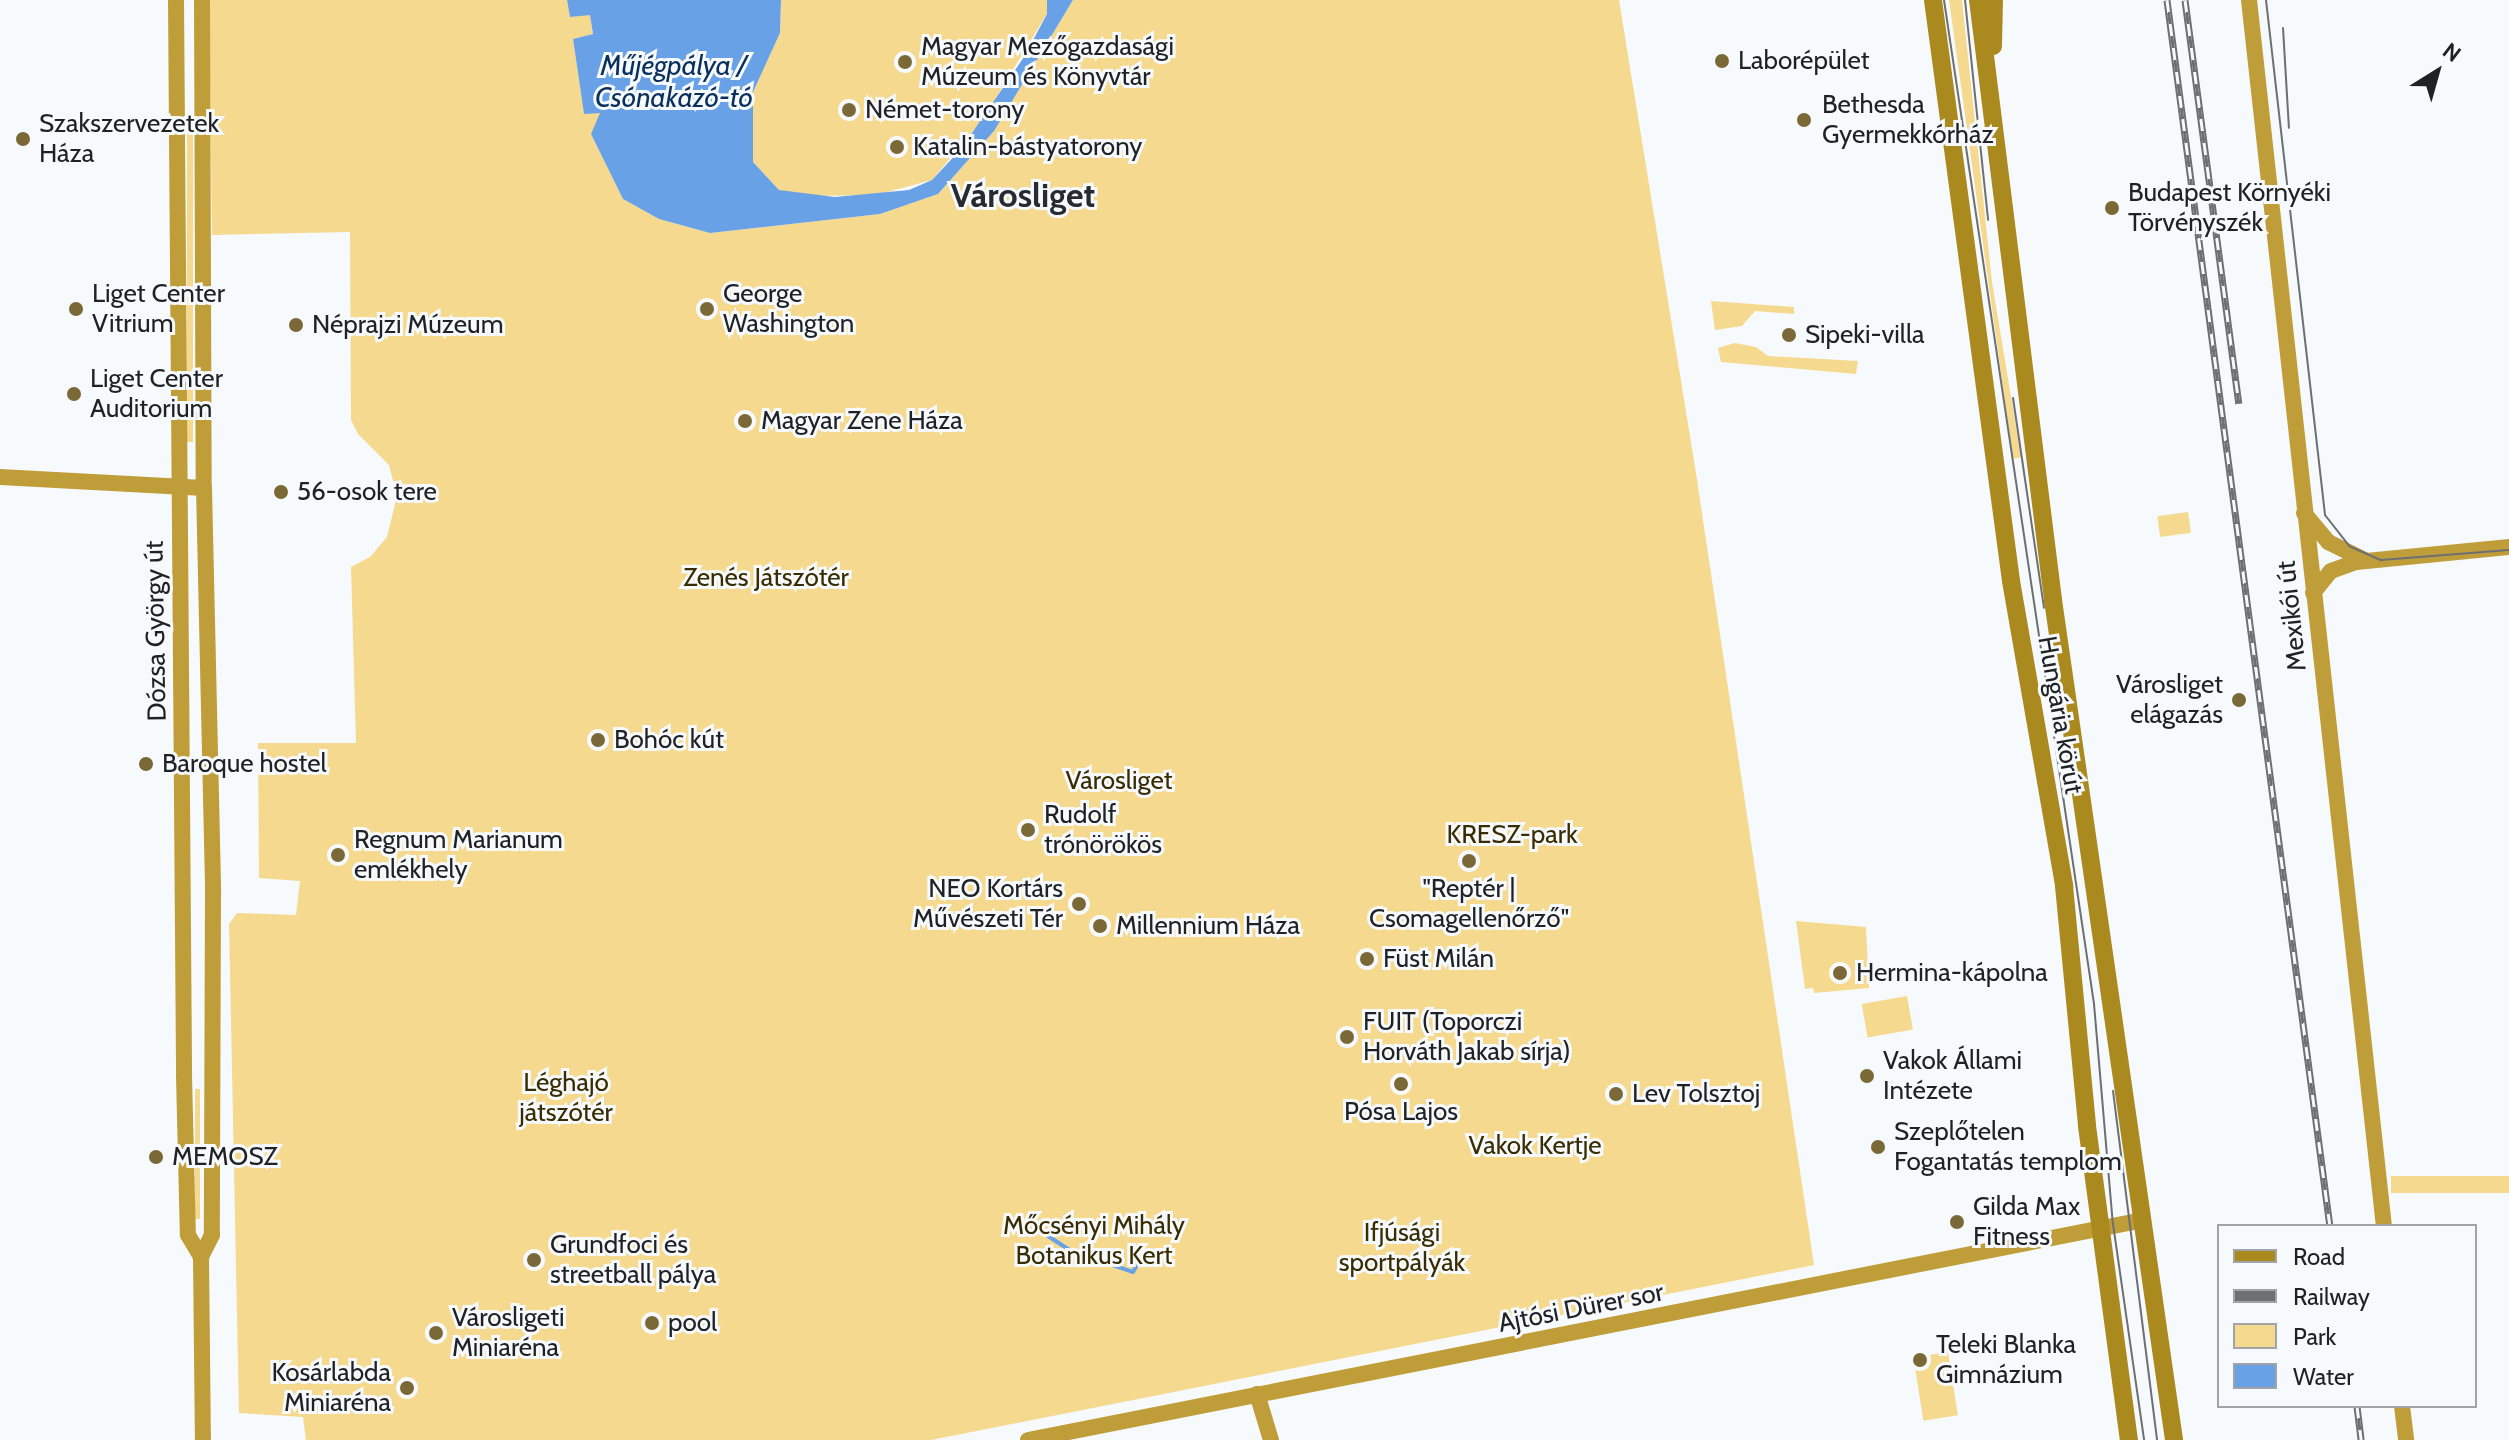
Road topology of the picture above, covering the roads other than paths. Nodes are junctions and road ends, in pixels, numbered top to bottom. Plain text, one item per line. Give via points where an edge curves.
1 (176, 0) edge
2 (202, 0) edge
3 (1925, 0) edge
4 (1933, 0) edge
5 (1978, 0) edge
6 (1994, 0) edge
7 (2249, 0) edge
8 (1938, 36) junction
9 (1992, 113) junction
10 (0, 477) edge
11 (177, 487) junction
12 (204, 488) junction
13 (2304, 513) junction
14 (2509, 547) edge
15 (2368, 561) junction
16 (2313, 593) junction
17 (2143, 1220) junction
18 (2384, 1224) edge
19 (2101, 1226) junction
20 (201, 1257) junction
21 (1257, 1394) junction
22 (2402, 1408) edge
23 (203, 1440) edge
24 (1028, 1440) edge
25 (1271, 1440) edge
26 (2129, 1440) edge
27 (2174, 1440) edge
28 (2406, 1440) edge

1 - 11 street, Dózsa György út
2 - 12 street, Dózsa György út
3 - 8 main road
4 - 8 main road, Hungária körút
5 - 9 main road, Hungária körút
6 - 9 main road
7 - 13 street, Mexikói út
8 - 19 main road, Hungária körút via 2011,581 2064,886
9 - 17 main road, Hungária körút via 2053,600
10 - 11 street
11 - 12 street
11 - 20 street, Dózsa György út via 186,1200 188,1235
12 - 20 street, Dózsa György út via 213,1091 212,1235
13 - 15 street via 2328,542
13 - 16 street, Mexikói út
14 - 15 street
15 - 16 street via 2331,571
16 - 18 street, Mexikói út
17 - 19 street, Ajtósi Dürer sor
17 - 27 main road, Hungária körút
19 - 21 street, Ajtósi Dürer sor via 1644,1322
19 - 26 main road, Hungária körút
20 - 23 street, Dózsa György út
21 - 24 street, Ajtósi Dürer sor
21 - 25 street
22 - 28 street

